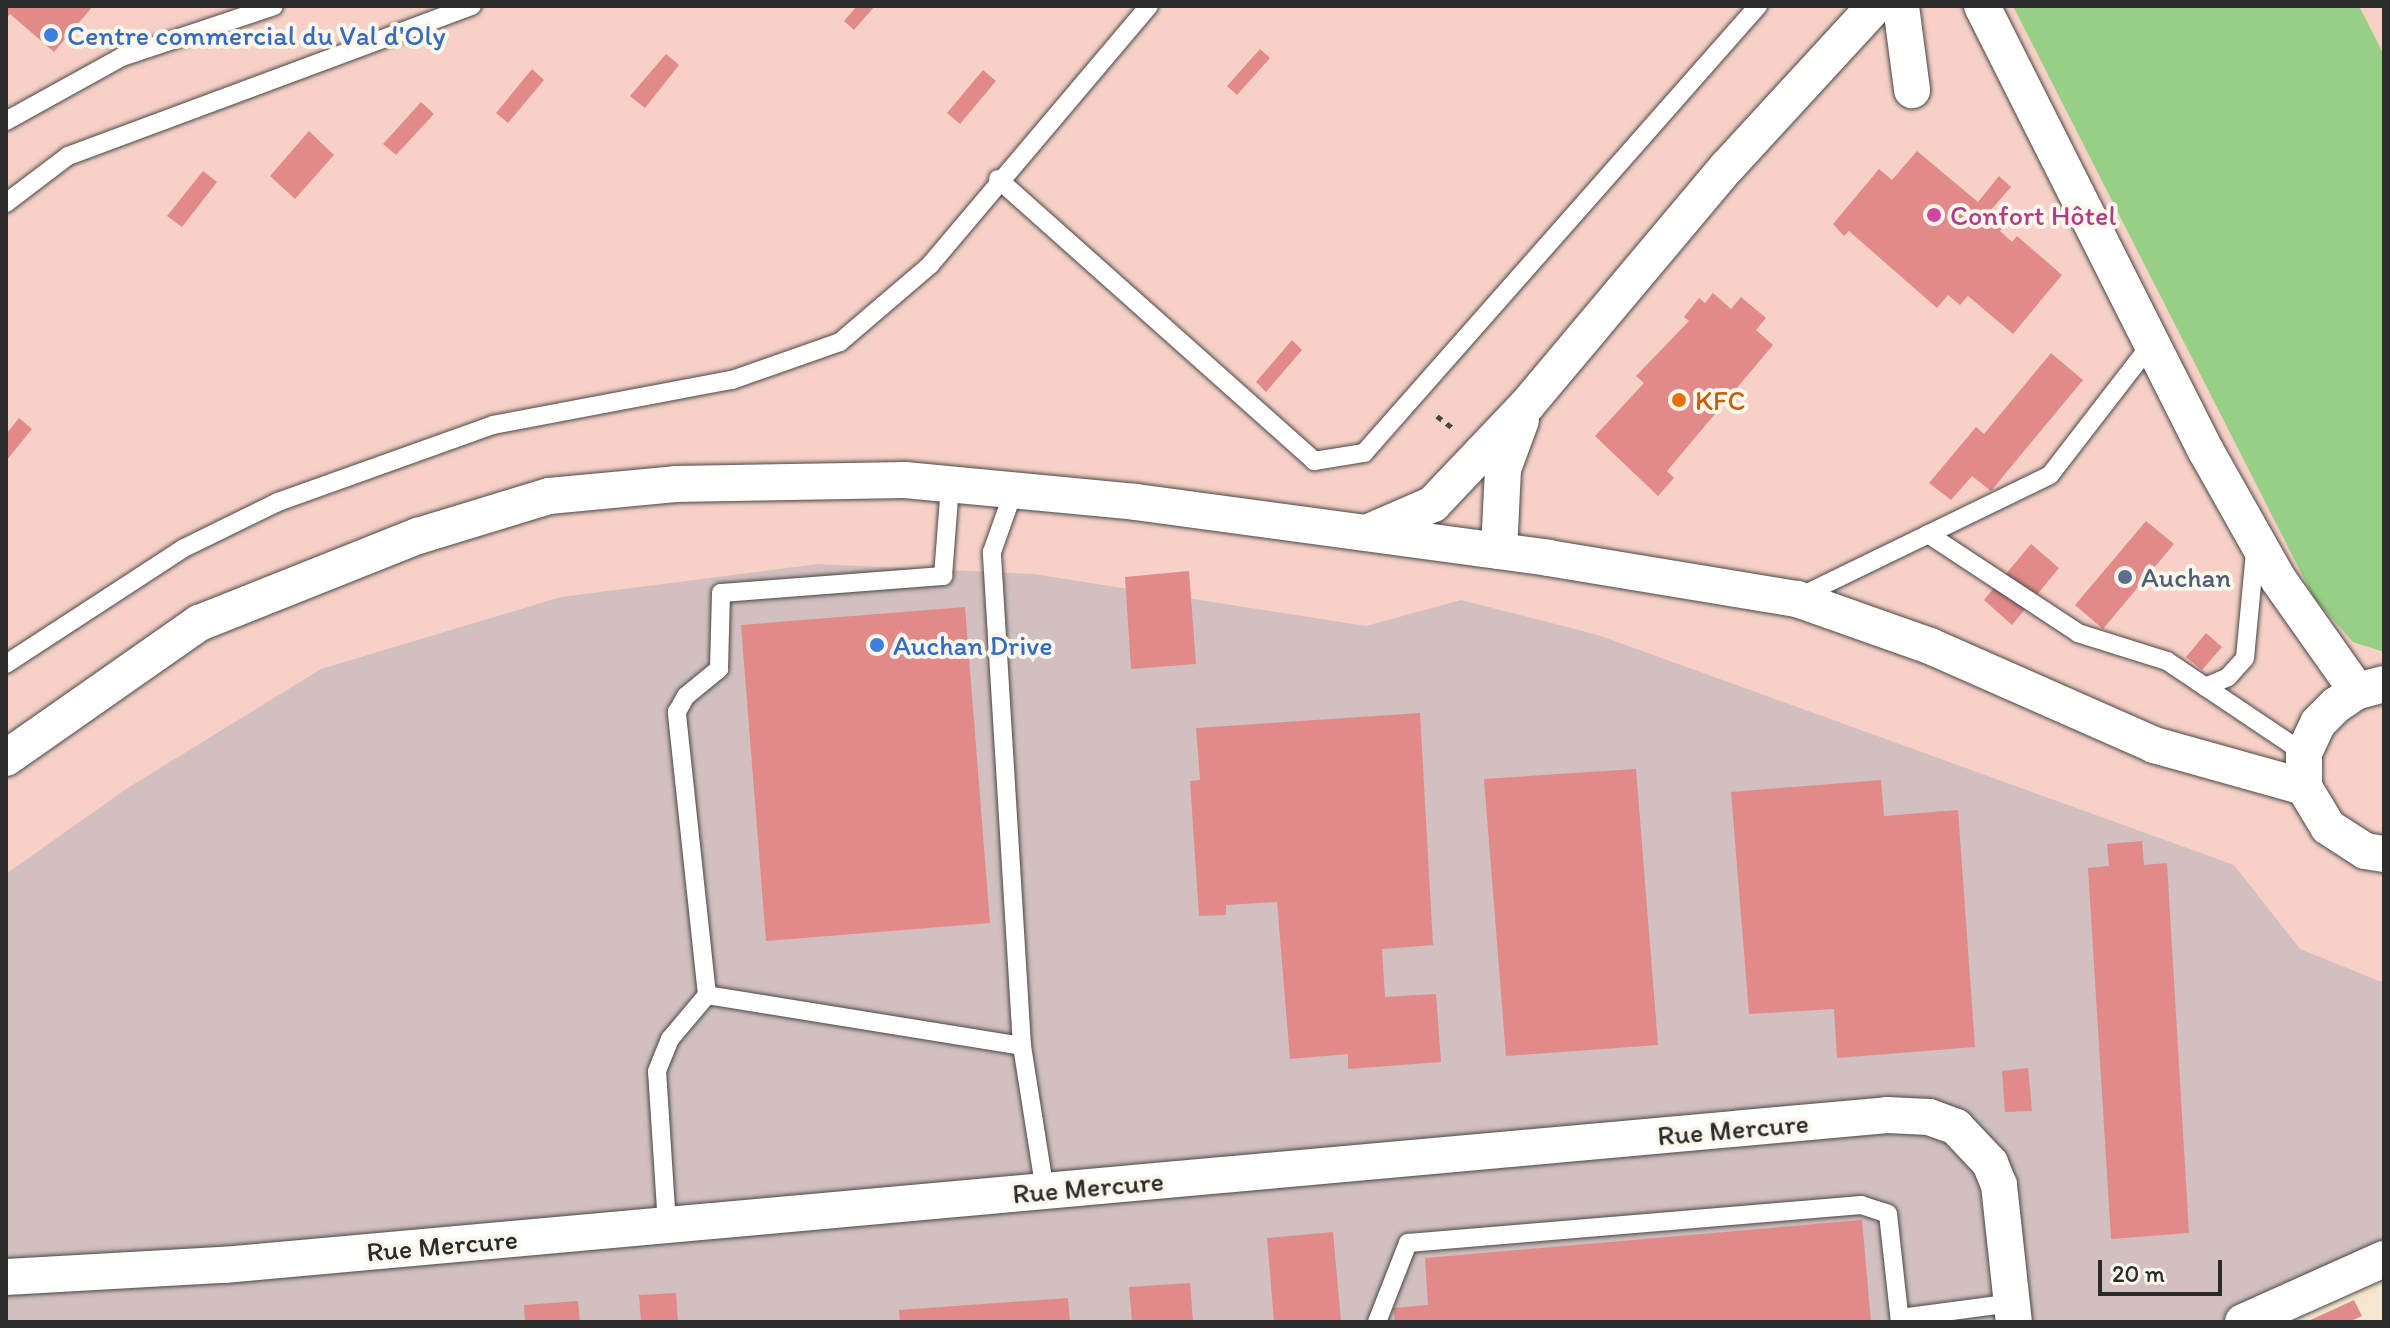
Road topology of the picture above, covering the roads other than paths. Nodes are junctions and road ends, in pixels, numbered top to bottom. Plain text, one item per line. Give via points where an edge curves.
1 (274, 6) edge
2 (472, 6) edge
3 (1149, 6) edge
4 (1758, 6) edge
5 (1875, 6) edge
6 (1901, 6) edge
7 (1982, 6) edge
8 (1912, 90) dead end
9 (6, 121) edge
10 (998, 179) junction
11 (6, 203) edge
12 (2152, 343) junction
13 (1527, 405) junction
14 (950, 484) junction
15 (1014, 490) junction
16 (1366, 533) junction
17 (1928, 534) junction
18 (2256, 539) junction
19 (1499, 551) junction
20 (1797, 599) junction
21 (6, 664) edge
22 (2205, 687) junction
23 (2370, 688) edge
24 (6, 758) edge
25 (2304, 770) junction
26 (2384, 854) edge
27 (707, 995) junction
28 (1022, 1046) junction
29 (1045, 1191) junction
30 (667, 1225) junction
31 (2384, 1259) edge
32 (6, 1277) edge
33 (2013, 1312) edge
34 (1900, 1320) edge
35 (1377, 1322) edge
36 (2243, 1322) edge

1 - 9 lane via 122,57
2 - 11 lane via 68,156
3 - 10 lane
4 - 10 lane via 1364,453 1314,461
5 - 13 street via 1727,167
6 - 8 street
7 - 12 street
10 - 21 lane via 930,265 840,342 732,380 608,408 493,425 278,502 171,556
12 - 17 lane via 2050,475
12 - 18 street
13 - 16 street via 1433,504
13 - 19 street via 1503,469
14 - 15 street
14 - 24 street via 675,484 549,496 418,536 199,623
14 - 27 lane via 943,576 721,593 719,669 686,696 677,712
15 - 16 street
15 - 28 lane via 992,552
16 - 19 street
17 - 20 lane
17 - 22 lane via 2078,633 2167,661
18 - 22 lane via 2254,606 2245,658 2228,677
18 - 23 street
19 - 20 street
20 - 25 street via 1930,646 2154,745
22 - 25 lane
23 - 25 street via 2318,723
25 - 26 street via 2328,827 2365,851
27 - 28 lane
27 - 30 lane via 670,1039 657,1071
28 - 29 lane
29 - 30 street, Rue Mercure
29 - 33 street, Rue Mercure via 1887,1115 1929,1117 1956,1127 1990,1163 1999,1185
30 - 32 street, Rue Mercure via 224,1265
31 - 36 street
33 - 34 lane
34 - 35 lane via 1888,1214 1861,1205 1408,1243

